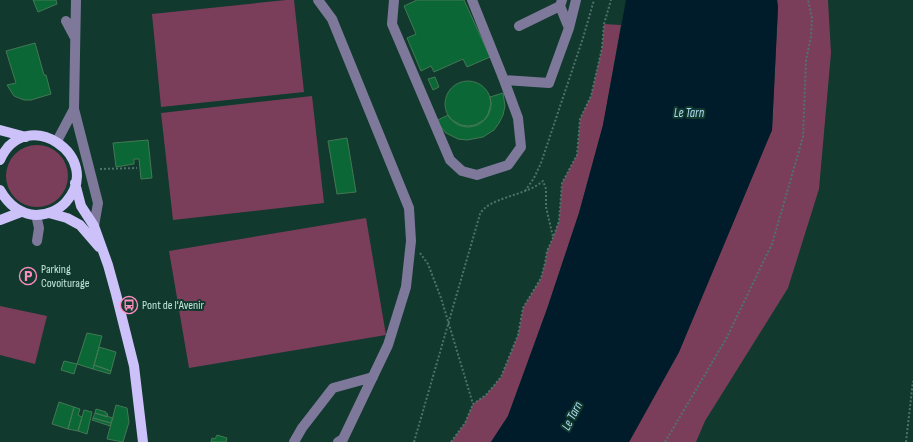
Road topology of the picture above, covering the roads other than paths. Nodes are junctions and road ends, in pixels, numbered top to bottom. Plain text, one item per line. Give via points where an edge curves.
1 (76, 0) edge
2 (318, 0) edge
3 (394, 0) edge
4 (472, 0) edge
5 (576, 0) edge
6 (561, 3) edge
7 (66, 21) dead end
8 (519, 26) dead end
9 (569, 28) junction
10 (75, 38) junction
11 (504, 80) junction
12 (74, 109) junction
13 (0, 130) edge
14 (26, 137) junction
15 (57, 141) junction
16 (0, 160) edge
17 (75, 183) junction
18 (0, 190) edge
19 (21, 212) junction
20 (49, 213) junction
21 (36, 215) junction
22 (0, 220) edge
23 (94, 226) junction
24 (37, 241) dead end
25 (102, 250) junction
26 (372, 377) junction
27 (341, 441) edge
28 (143, 442) edge
29 (294, 442) edge

1 - 10 street
2 - 26 street via 332,19 409,208 410,241 406,287 388,345
3 - 11 street via 392,24 450,160 462,171 477,175 508,165 521,147 518,118
4 - 11 street
5 - 9 street
6 - 8 street
6 - 9 street
7 - 10 street
9 - 11 street via 549,83
10 - 12 street
12 - 15 street
12 - 23 street via 98,203
13 - 14 main road
14 - 15 main road via 36,135
14 - 16 main road via 9,147
15 - 17 main road via 73,159
17 - 20 main road via 69,198
17 - 23 main road via 81,206
18 - 19 main road via 5,199
19 - 21 main road
19 - 22 main road
20 - 21 main road
20 - 25 main road via 80,225
21 - 24 street via 39,228
23 - 25 main road
25 - 28 main road via 134,366
26 - 27 street
26 - 29 street via 333,388

